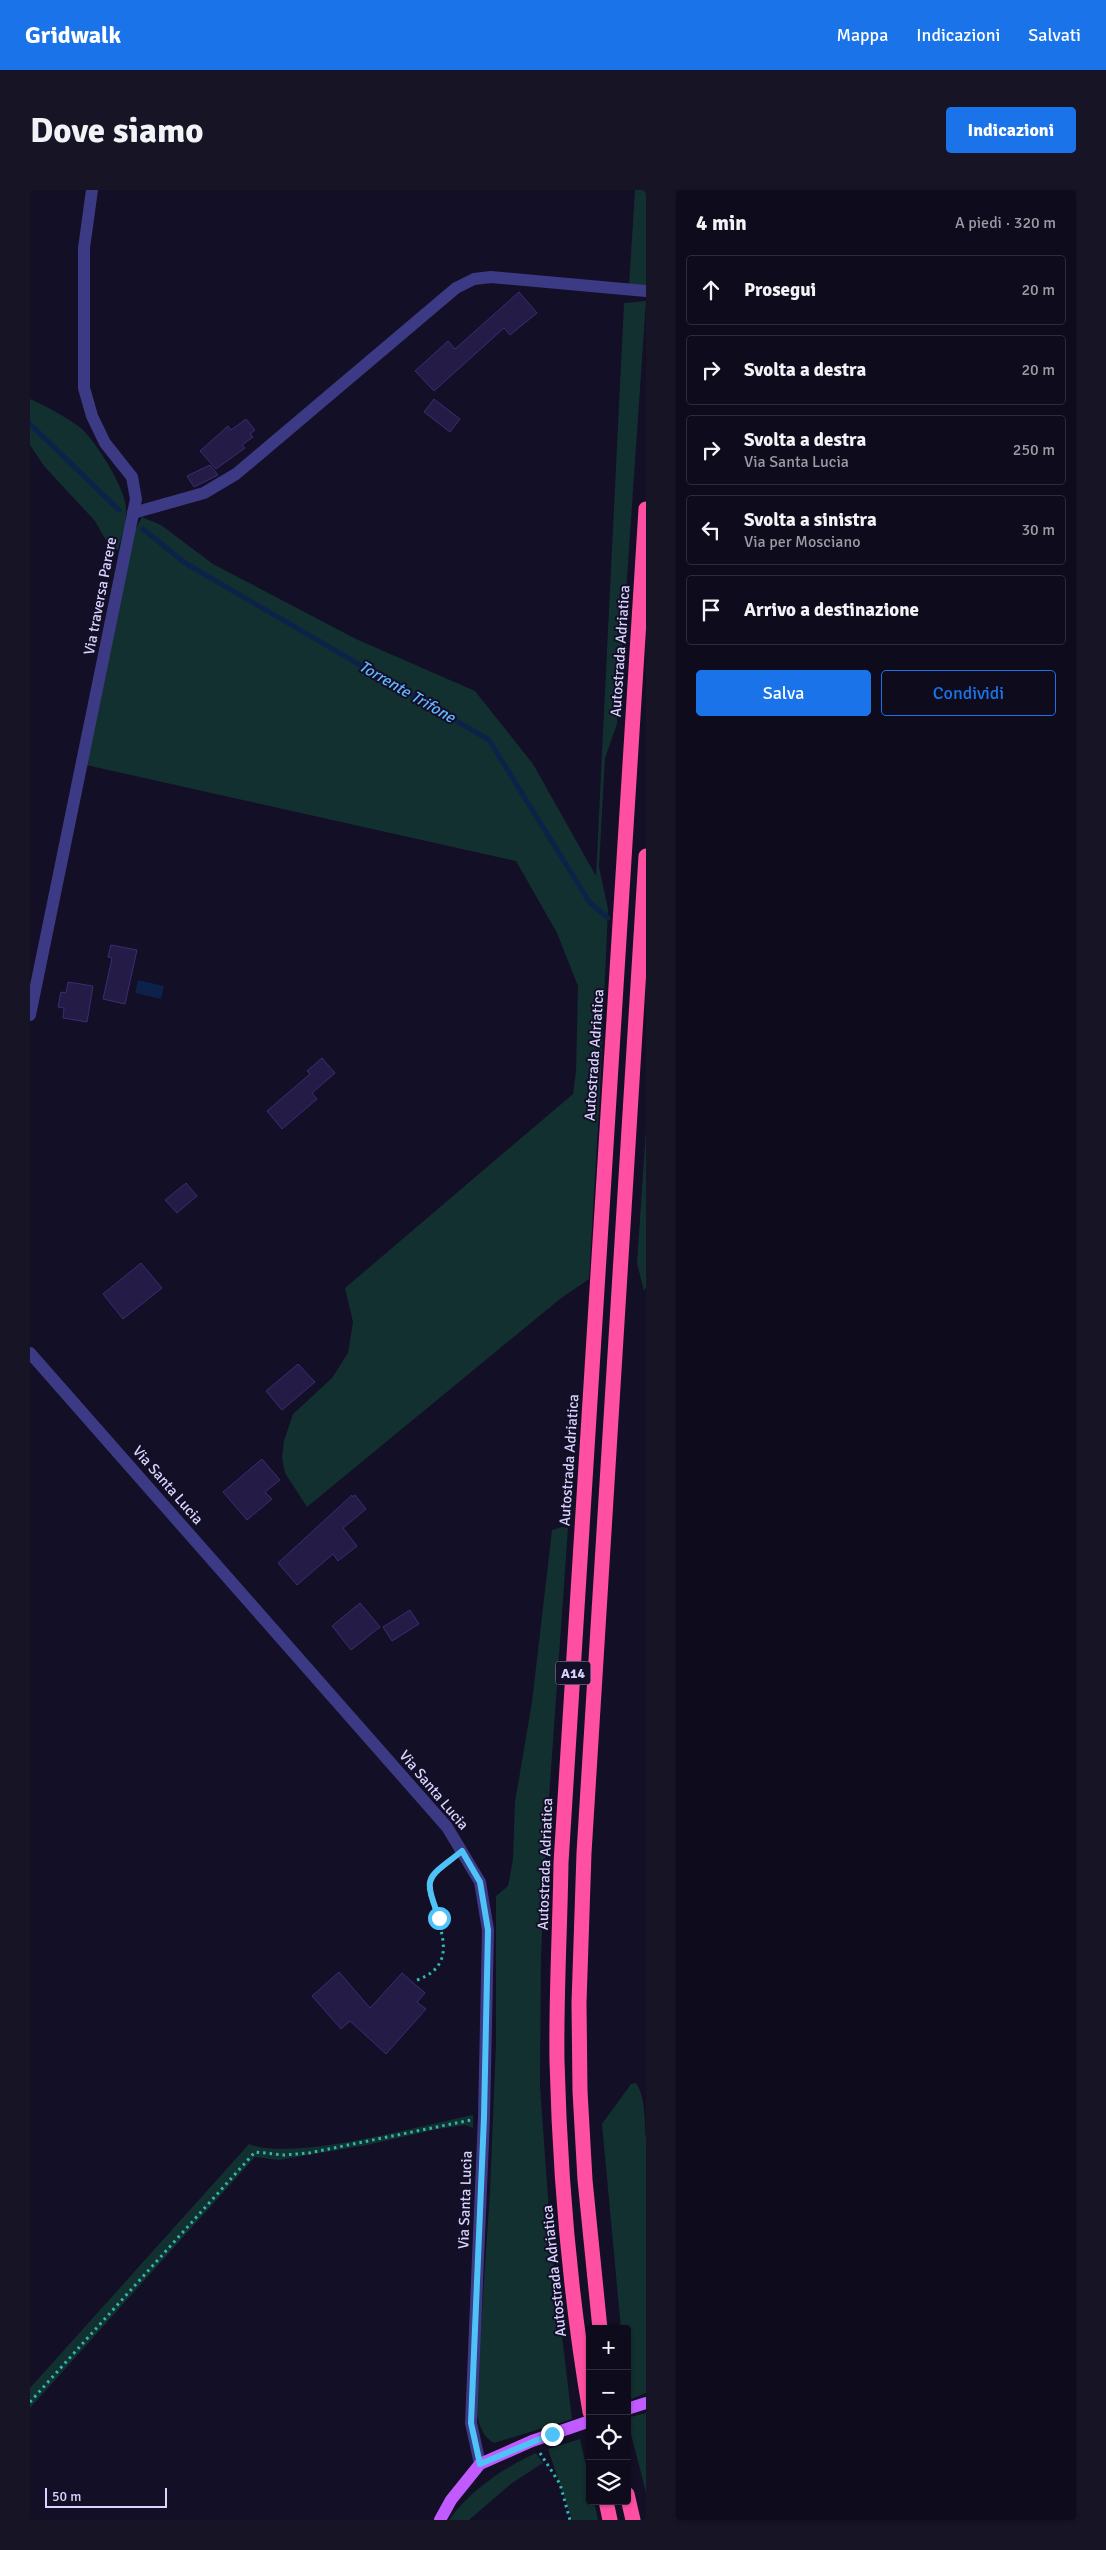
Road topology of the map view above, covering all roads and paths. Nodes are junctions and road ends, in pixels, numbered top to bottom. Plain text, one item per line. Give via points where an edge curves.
1 (92, 190) edge
2 (646, 292) edge
3 (646, 509) edge
4 (133, 513) junction
5 (646, 856) edge
6 (30, 1015) edge
7 (30, 1352) edge
8 (462, 1851) junction
9 (417, 1980) dead end
10 (484, 2117) junction
11 (600, 2325) edge
12 (586, 2383) edge
13 (30, 2402) edge
14 (646, 2403) edge
15 (631, 2408) edge
16 (586, 2422) edge
17 (532, 2441) junction
18 (480, 2464) junction
19 (607, 2505) edge
20 (630, 2505) edge
21 (440, 2520) edge
22 (570, 2520) edge
23 (610, 2520) edge
24 (633, 2520) edge

1 - 4 street, Via traversa Parere via 84,248 84,388 92,416 105,443 132,477 136,499
2 - 4 street via 510,278 474,280 456,288 236,474 204,492
3 - 12 highway, Autostrada Adriatica / A14 via 561,1863 557,2011 561,2156 571,2276
4 - 6 street, Via traversa Parere
5 - 11 highway, A14 via 585,1843 580,1993 580,2091 585,2180
7 - 8 street, Via Santa Lucia via 447,1827
8 - 9 path via 434,1873 430,1880 428,1887 442,1929 443,1951 437,1967 428,1976
8 - 10 street, Via Santa Lucia via 480,1882 488,1930
10 - 13 path via 309,2153 254,2152
10 - 18 street, Via Santa Lucia via 471,2423
14 - 15 main road
16 - 17 main road
17 - 18 main road
17 - 22 path via 560,2484
18 - 21 main road
19 - 23 highway
20 - 24 highway

